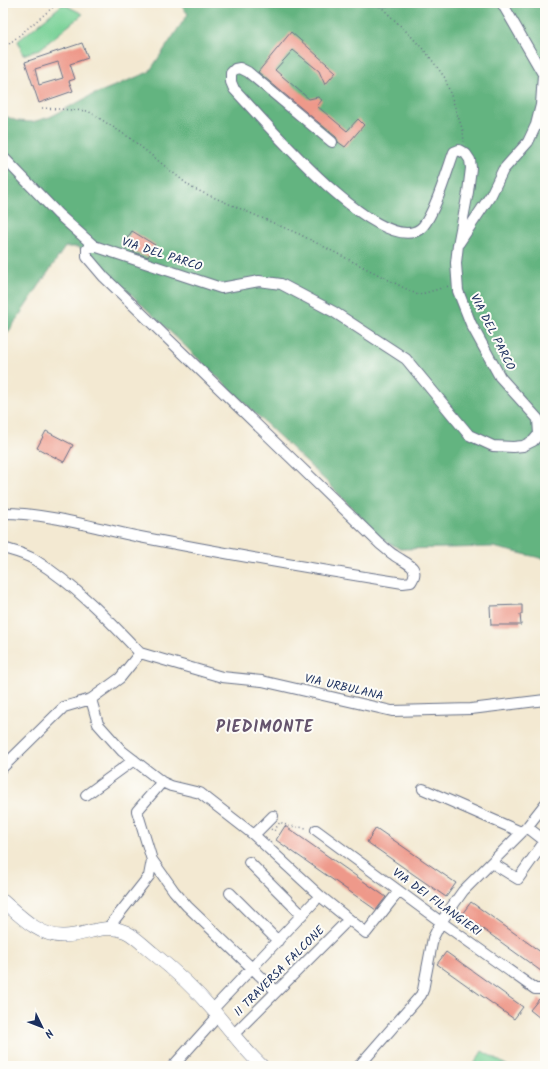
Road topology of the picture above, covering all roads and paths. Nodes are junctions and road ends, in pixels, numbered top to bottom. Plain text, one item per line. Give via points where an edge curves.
1 (58, 3) edge
2 (377, 3) edge
3 (502, 3) edge
4 (3, 49) edge
5 (42, 108) dead end
6 (332, 142) dead end
7 (466, 154) junction
8 (3, 157) edge
9 (458, 245) junction
10 (94, 246) junction
11 (458, 284) junction
12 (3, 513) edge
13 (3, 548) edge
14 (140, 654) junction
15 (91, 699) junction
16 (545, 700) edge
17 (134, 760) junction
18 (3, 767) edge
19 (162, 782) junction
20 (423, 789) dead end
21 (86, 795) dead end
22 (545, 804) edge
23 (273, 816) dead end
24 (264, 825) junction
25 (316, 830) joint
26 (524, 830) junction
27 (254, 835) junction
28 (545, 841) edge
29 (152, 860) junction
30 (249, 862) dead end
31 (492, 863) junction
32 (399, 891) junction
33 (230, 893) dead end
34 (3, 901) edge
35 (315, 901) dead end
36 (302, 914) junction
37 (441, 922) junction
38 (343, 925) dead end
39 (108, 928) junction
40 (278, 941) junction
41 (252, 969) junction
42 (545, 989) edge
43 (276, 991) junction
44 (215, 1013) junction
45 (233, 1035) junction
46 (173, 1066) edge
47 (262, 1066) edge
48 (359, 1066) edge

1 - 4 path
2 - 7 path via 411,36 445,78 463,131
3 - 9 street via 543,74 541,105 528,142 503,170 492,195
5 - 11 path via 88,111 130,138 192,188 300,234 418,295
6 - 7 street via 248,72 240,68 231,73 234,89 309,168 358,212 397,232 414,232 424,226 439,196 454,152 459,150
7 - 9 street, VIA DEL PARCO via 471,168
8 - 10 street, VIA DEL PARCO via 58,214
9 - 11 street, VIA DEL PARCO
10 - 11 street, VIA DEL PARCO via 221,288 259,281 281,284 334,312 406,359 469,434 493,446 523,446 539,434 538,419 500,377 471,324 458,292
10 - 12 street via 87,249 87,258 104,277 379,543 394,556 410,564 415,577 411,582 403,583 296,566 32,515
13 - 14 street via 33,559 59,577 108,619
14 - 15 street via 120,678
14 - 16 street, VIA URBULANA via 222,677 262,681 392,711 471,709
15 - 17 street via 98,724 122,751
15 - 18 street via 64,706
17 - 19 street
17 - 21 street
19 - 27 street via 200,793
19 - 29 street via 136,811
20 - 26 street
22 - 26 street
23 - 24 street
24 - 25 path via 274,831 280,822 288,826
24 - 27 street
25 - 32 street, VIA DEI FILANGIERI
26 - 28 street
26 - 31 street
27 - 32 street via 320,896 366,933
28 - 31 street via 518,879
29 - 39 street via 149,876
29 - 41 street via 187,906
30 - 36 street
31 - 37 street via 463,891
32 - 37 street, VIA DEI FILANGIERI
33 - 40 street
34 - 39 main road via 34,926 50,934 64,936
35 - 36 street
36 - 40 street
37 - 42 street, VIA DEI FILANGIERI via 536,989
37 - 48 street via 433,938 421,995
38 - 43 street, II TRAVERSA FALCONE
39 - 44 main road via 118,928 129,933 174,970
40 - 41 street
41 - 43 street
41 - 44 street
43 - 45 street, II TRAVERSA FALCONE
44 - 45 main road
44 - 46 street
45 - 47 main road via 247,1053

